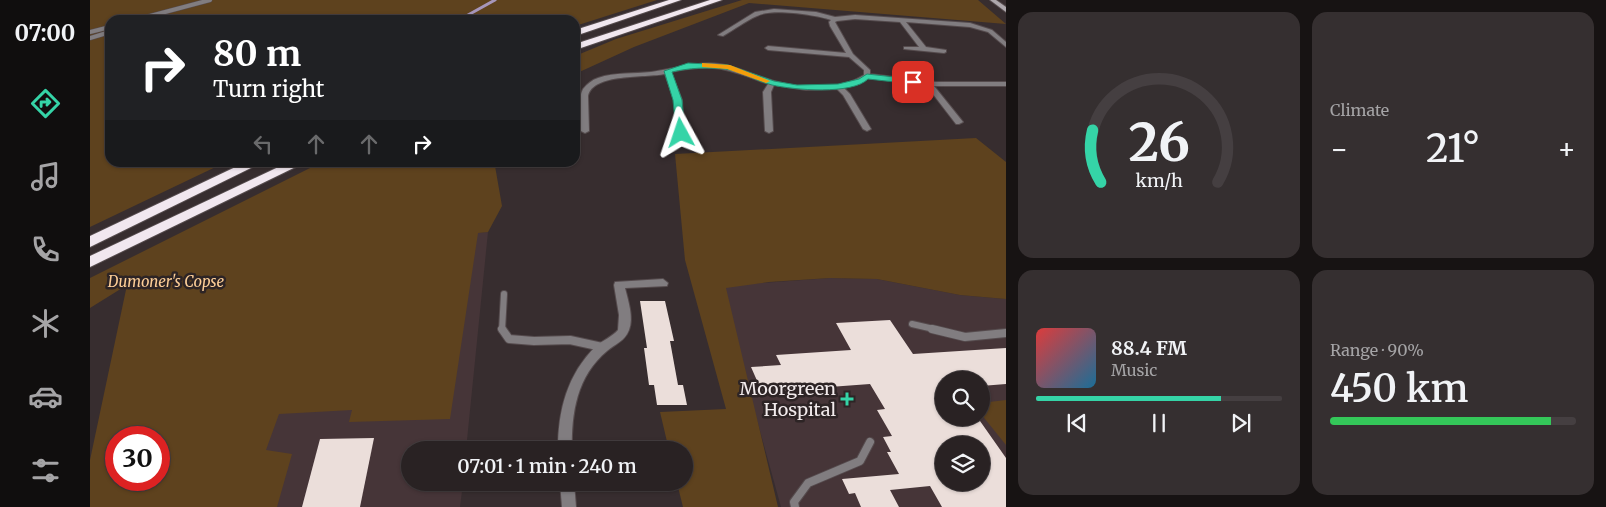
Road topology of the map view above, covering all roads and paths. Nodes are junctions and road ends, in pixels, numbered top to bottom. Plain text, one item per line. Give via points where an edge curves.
1 (210, 0) edge
2 (676, 0) edge
3 (718, 0) edge
4 (993, 0) edge
5 (1006, 10) edge
6 (154, 15) edge
7 (835, 19) junction
8 (902, 21) junction
9 (105, 28) edge
10 (580, 30) edge
11 (90, 32) edge
12 (105, 34) edge
13 (721, 35) dead end
14 (90, 38) edge
15 (1006, 45) edge
16 (580, 46) edge
17 (768, 48) dead end
18 (906, 48) dead end
19 (924, 49) junction
20 (944, 51) dead end
21 (851, 55) junction
22 (667, 71) junction
23 (867, 76) junction
24 (772, 83) junction
25 (928, 83) junction
26 (1006, 84) edge
27 (838, 87) junction
28 (958, 122) dead end
29 (867, 129) dead end
30 (585, 131) dead end
31 (769, 131) dead end
32 (681, 133) dead end
33 (247, 167) edge
34 (290, 167) edge
35 (90, 242) edge
36 (90, 262) edge
37 (663, 283) dead end
38 (504, 294) dead end
39 (912, 324) dead end
40 (1006, 333) edge
41 (602, 347) junction
42 (565, 441) edge
43 (870, 442) dead end
44 (568, 491) edge
45 (569, 507) edge
46 (795, 507) edge

1 - 6 lane
2 - 10 highway
3 - 16 highway
4 - 5 main road
7 - 8 street via 856,17
7 - 13 street via 816,14 765,11
7 - 21 street via 833,26
8 - 15 street via 979,27 990,30
8 - 19 street
9 - 11 lane
12 - 14 lane
17 - 21 street
18 - 19 street
19 - 20 street
21 - 23 street via 867,70
22 - 24 street via 688,66 728,67
22 - 30 street via 602,79 591,84 584,94
22 - 32 street via 678,100
23 - 25 street
23 - 27 street via 862,81
24 - 27 street
24 - 31 street via 767,92
25 - 26 street
25 - 28 street
27 - 29 street via 846,94
33 - 35 highway
34 - 36 highway
37 - 41 street via 619,285 625,329
38 - 41 lane via 502,330 510,339 570,340
39 - 40 lane via 965,337
41 - 42 street via 584,366 574,388 566,414
43 - 46 lane via 860,461 808,483 794,502
44 - 45 street

